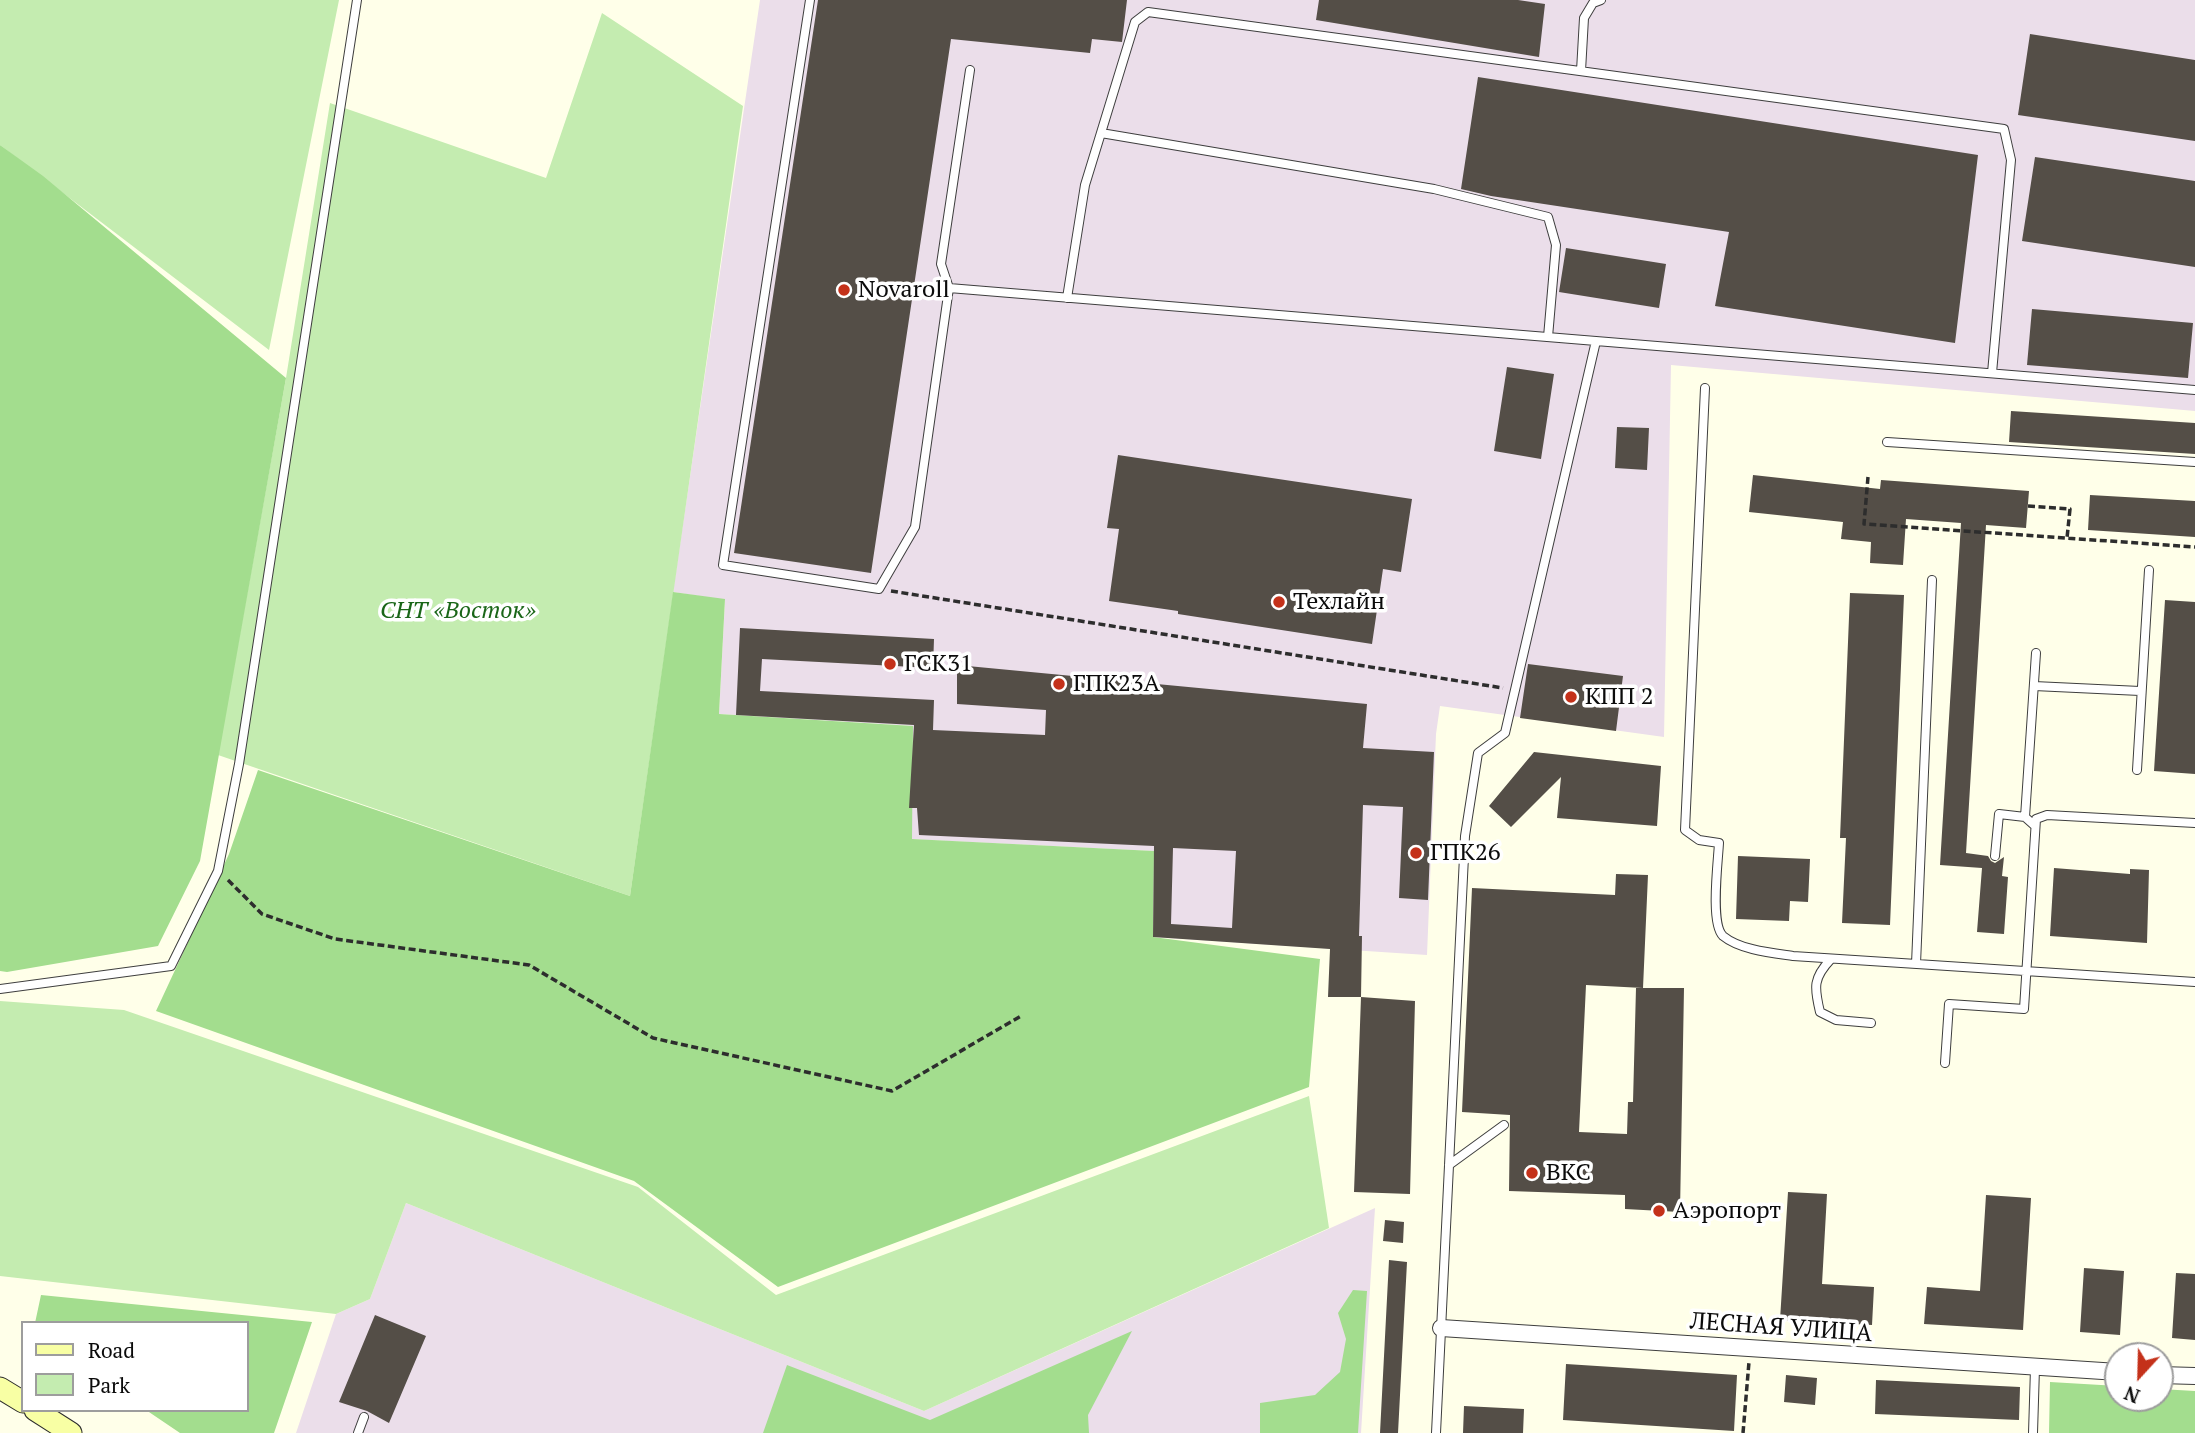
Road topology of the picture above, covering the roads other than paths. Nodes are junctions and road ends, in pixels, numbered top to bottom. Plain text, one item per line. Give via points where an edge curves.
1 (357, 0) edge
2 (810, 0) edge
3 (1601, 0) edge
4 (970, 70) dead end
5 (1581, 71) junction
6 (1101, 133) junction
7 (948, 288) junction
8 (1067, 298) junction
9 (1548, 337) junction
10 (1596, 341) junction
11 (1992, 373) junction
12 (1705, 388) dead end
13 (2195, 390) edge
14 (1887, 442) dead end
15 (2195, 462) edge
16 (2149, 570) dead end
17 (1932, 580) dead end
18 (2036, 653) dead end
19 (2034, 686) junction
20 (2140, 691) junction
21 (2137, 770) dead end
22 (2025, 817) junction
23 (2195, 823) edge
24 (2034, 825) junction
25 (1995, 856) dead end
26 (1831, 959) junction
27 (1916, 964) junction
28 (2026, 971) junction
29 (2195, 982) edge
30 (0, 989) edge
31 (1871, 1023) dead end
32 (1945, 1063) dead end
33 (1504, 1125) dead end
34 (1449, 1165) junction
35 (1441, 1328) junction
36 (2035, 1368) junction
37 (2104, 1371) edge
38 (2174, 1375) edge
39 (2195, 1376) edge
40 (0, 1388) edge
41 (21, 1401) edge
42 (38, 1412) edge
43 (364, 1417) dead end
44 (71, 1433) edge
45 (358, 1433) edge
46 (1436, 1433) edge
47 (2033, 1433) edge

1 - 30 lane via 239,764 218,871 171,966
2 - 7 lane via 723,565 879,590 915,527
3 - 5 lane via 1593,3 1584,18
4 - 7 lane via 941,264
5 - 6 lane via 1148,12 1135,22
5 - 11 lane via 2004,129 2011,160
6 - 8 lane via 1084,185
6 - 9 lane via 1434,189 1548,217 1556,245
7 - 8 lane
8 - 9 lane
9 - 10 lane
10 - 11 lane
10 - 34 lane via 1506,733 1478,753 1465,836
11 - 13 lane
12 - 26 lane via 1685,830 1719,843 1716,922 1722,936 1752,950
14 - 15 lane
16 - 20 lane
17 - 27 lane
18 - 19 lane
19 - 20 lane
19 - 22 lane
20 - 21 lane
22 - 24 lane
22 - 25 lane via 1999,814
23 - 24 lane via 2046,814
24 - 28 lane
26 - 27 lane
26 - 31 lane via 1820,970 1814,990 1820,1012 1836,1020
27 - 28 lane
28 - 29 lane
28 - 32 lane via 2025,1009 1950,1004
33 - 34 lane
34 - 35 lane
35 - 36 street, ЛЕСНАЯ УЛИЦА
35 - 46 lane
36 - 37 street, ЛЕСНАЯ УЛИЦА
36 - 47 lane
38 - 39 street
40 - 41 street
42 - 44 street
43 - 45 lane

